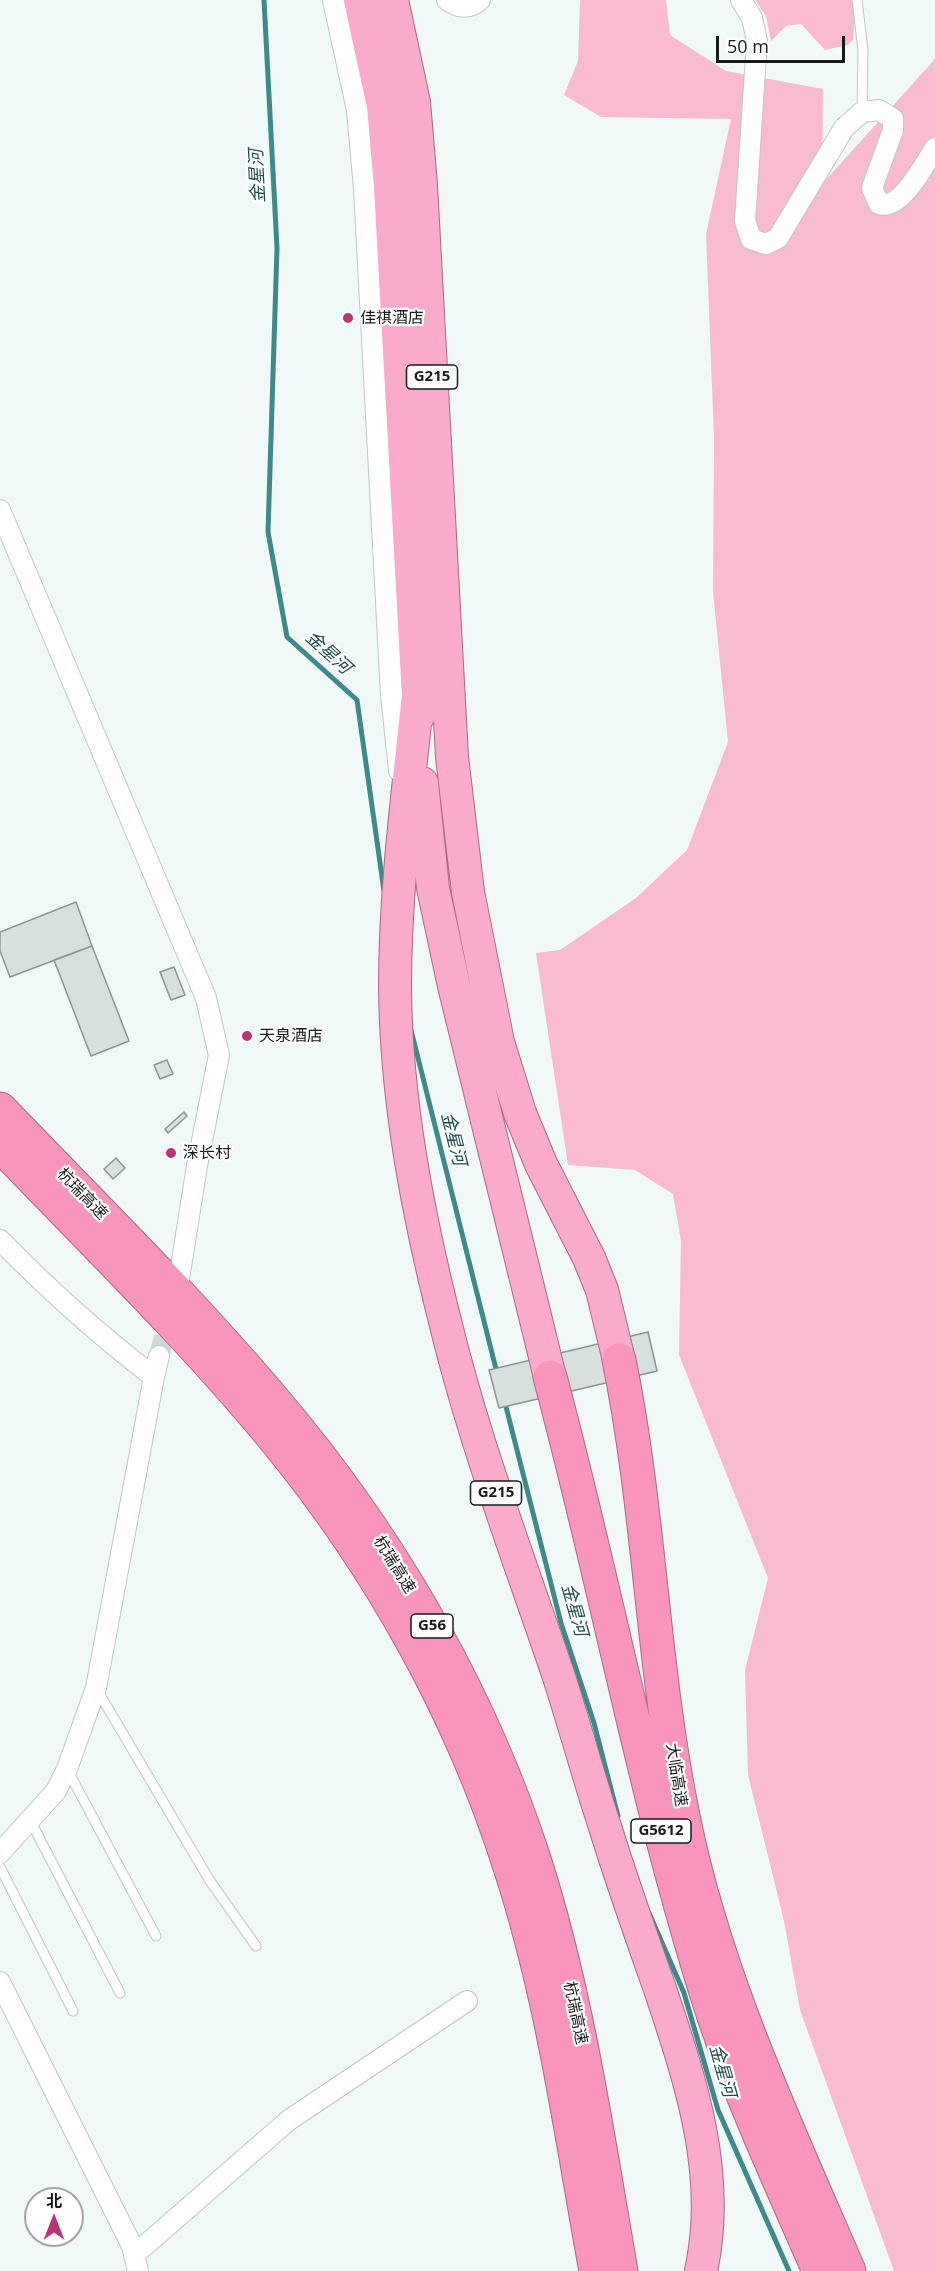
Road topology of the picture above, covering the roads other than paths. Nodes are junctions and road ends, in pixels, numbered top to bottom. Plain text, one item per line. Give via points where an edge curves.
1 (335, 0) edge
2 (360, 0) edge
3 (392, 0) edge
4 (447, 0) edge
5 (480, 0) edge
6 (741, 0) edge
7 (857, 0) edge
8 (862, 112) junction
9 (935, 148) edge
10 (0, 510) edge
11 (448, 691) junction
12 (418, 695) junction
13 (405, 818) junction
14 (0, 1102) edge
15 (0, 1109) edge
16 (32, 1143) junction
17 (0, 1145) edge
18 (0, 1163) edge
19 (77, 1225) junction
20 (0, 1240) edge
21 (179, 1279) dead end
22 (159, 1356) tunnel mouth
23 (619, 1360) joint
24 (154, 1377) junction
25 (550, 1377) joint
26 (96, 1688) junction
27 (67, 1768) junction
28 (30, 1820) junction
29 (0, 1853) edge
30 (0, 1867) edge
31 (156, 1936) dead end
32 (256, 1946) dead end
33 (0, 1982) edge
34 (120, 1994) dead end
35 (467, 2001) dead end
36 (73, 2012) dead end
37 (136, 2263) edge
38 (596, 2271) edge
39 (621, 2271) edge
40 (701, 2271) edge
41 (819, 2271) edge
42 (850, 2271) edge

1 - 13 street via 359,110 365,177 393,695
2 - 12 highway, G215 via 383,106 390,187
3 - 11 highway, G215 via 414,102 422,185
4 - 5 street via 462,7
6 - 8 street via 752,18 757,41 745,221 750,239 766,244 778,238 844,128
7 - 8 lane via 863,50
8 - 9 street via 879,110 893,119 893,130 872,188 882,205 900,199
10 - 21 street via 206,998 219,1055
11 - 12 highway
11 - 23 highway, G215 via 468,892 498,1042 541,1164 602,1290
12 - 13 highway, G215
12 - 25 highway via 433,888
13 - 40 highway, G215 via 396,943 396,1014 404,1112 424,1231 470,1413 690,2086 707,2173 708,2219
14 - 16 highway
15 - 16 highway, 杭瑞高速 / G56
16 - 39 highway, 杭瑞高速 / G56 via 240,1360 298,1430 377,1538 445,1652 502,1772 547,1902 581,2040
17 - 19 highway, 杭瑞高速 / G56
18 - 19 highway
19 - 38 highway, 杭瑞高速 / G56 via 221,1377 300,1471 380,1588 443,1702 495,1823 536,1953 557,2045
20 - 24 street via 45,1286
22 - 24 street
23 - 42 highway, 大临高速 / G5612 via 641,1484 667,1720 683,1817 711,1927 740,2011
24 - 26 street
25 - 41 highway, 大临高速 / G5612 via 657,1813 706,1994 740,2087
26 - 27 street
26 - 32 lane via 210,1881
27 - 28 street via 56,1791
27 - 31 lane
28 - 29 street
28 - 34 lane
30 - 36 lane
33 - 37 street via 132,2246
35 - 37 street via 289,2120

